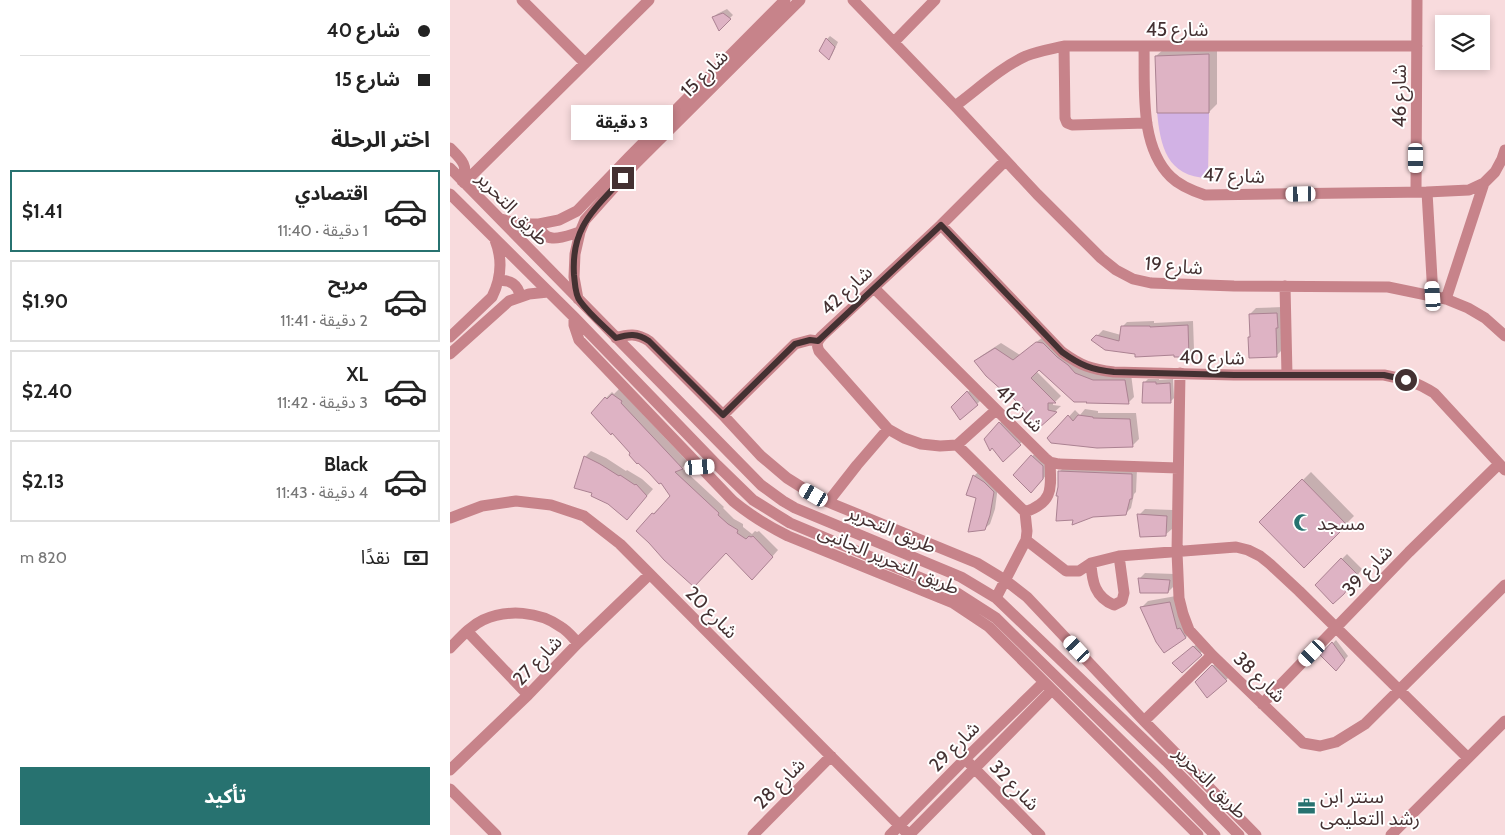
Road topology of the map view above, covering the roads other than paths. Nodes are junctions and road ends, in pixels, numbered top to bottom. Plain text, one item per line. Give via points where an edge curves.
1 (649, 0) edge
2 (785, 0) edge
3 (800, 0) edge
4 (853, 0) edge
5 (935, 0) edge
6 (1417, 0) edge
7 (524, 1) edge
8 (894, 42) junction
9 (1064, 46) junction
10 (1417, 46) junction
11 (1144, 47) junction
12 (585, 63) junction
13 (955, 106) junction
14 (1147, 123) junction
15 (450, 148) edge
16 (1505, 150) edge
17 (1005, 161) junction
18 (450, 168) edge
19 (463, 182) junction
20 (1484, 183) junction
21 (1421, 192) junction
22 (452, 198) edge
23 (499, 218) junction
24 (539, 224) junction
25 (941, 225) junction
26 (580, 232) junction
27 (494, 239) junction
28 (498, 281) junction
29 (1285, 286) junction
30 (874, 288) junction
31 (548, 292) junction
32 (520, 296) junction
33 (1433, 296) junction
34 (1446, 299) junction
35 (579, 300) junction
36 (574, 317) junction
37 (1504, 332) edge
38 (450, 337) edge
39 (616, 338) junction
40 (818, 341) junction
41 (450, 354) edge
42 (1180, 373) junction
43 (1287, 375) junction
44 (675, 398) junction
45 (661, 408) junction
46 (996, 410) junction
47 (723, 415) junction
48 (698, 422) junction
49 (888, 429) junction
50 (688, 435) junction
51 (958, 445) junction
52 (1050, 462) junction
53 (717, 465) junction
54 (700, 467) junction
55 (1502, 467) edge
56 (1178, 468) junction
57 (828, 502) junction
58 (1024, 512) junction
59 (450, 518) edge
60 (1026, 540) junction
61 (1177, 552) junction
62 (1119, 556) junction
63 (1090, 563) junction
64 (650, 574) junction
65 (1005, 580) junction
66 (1505, 585) edge
67 (946, 588) junction
68 (996, 598) junction
69 (953, 603) junction
70 (1336, 627) junction
71 (467, 631) junction
72 (578, 643) junction
73 (450, 648) edge
74 (1212, 656) junction
75 (1048, 686) junction
76 (1400, 690) junction
77 (528, 696) junction
78 (1262, 704) junction
79 (1144, 721) junction
80 (1505, 721) edge
81 (1099, 737) junction
82 (1119, 739) junction
83 (831, 756) junction
84 (1468, 758) junction
85 (965, 759) junction
86 (1166, 761) junction
87 (974, 768) junction
88 (450, 770) edge
89 (1154, 773) junction
90 (1191, 787) junction
91 (450, 789) edge
92 (1178, 797) junction
93 (1224, 820) junction
94 (900, 825) junction
95 (1246, 825) junction
96 (496, 835) edge
97 (753, 835) edge
98 (890, 835) edge
99 (909, 835) edge
100 (1040, 835) edge
101 (1198, 835) edge
102 (1215, 835) edge
103 (1239, 835) edge
104 (1256, 835) edge
105 (1391, 835) edge

1 - 12 street
2 - 24 street, شارع 15 via 577,210 559,220
3 - 26 street, شارع 15 via 635,164 585,220
4 - 8 street, شارع 19
5 - 8 street
6 - 10 street, شارع 46
7 - 12 street
8 - 13 street, شارع 19
9 - 11 street, شارع 45
9 - 13 street, شارع 45 via 1010,64
9 - 14 street via 1067,123
10 - 11 street, شارع 45
10 - 21 street, شارع 46
11 - 14 street, شارع 47
12 - 19 street
13 - 17 street, شارع 19
14 - 21 street, شارع 47 via 1151,144 1171,177 1205,195
15 - 19 street via 464,163
16 - 20 street via 1495,172
17 - 25 street, شارع 42
17 - 29 street, شارع 19 via 1101,258 1133,279 1151,283
18 - 19 street, طريق التحرير
19 - 23 street, طريق التحرير
20 - 21 street, شارع 47 via 1468,190
20 - 34 street
21 - 33 street, شارع 46
22 - 27 street, طريق التحرير
23 - 24 street, شارع 15 via 519,224
23 - 35 street, طريق التحرير
24 - 26 street via 544,234 551,238
25 - 30 street, شارع 42
25 - 42 street, شارع 40 via 1062,352 1078,363 1095,370 1114,372
26 - 35 street, شارع 15 via 574,266
27 - 28 street via 500,256
27 - 31 street, طريق التحرير
28 - 32 street via 513,283
28 - 38 street via 492,297
29 - 33 street, شارع 19 via 1381,287
29 - 43 street
30 - 40 street, شارع 42
30 - 46 street, شارع 41
31 - 32 street
31 - 36 street, طريق التحرير
32 - 41 street via 504,304
33 - 34 street, شارع 19
34 - 37 street, شارع 19 via 1485,318
35 - 39 street, طريق التحرير
36 - 45 street, طريق التحرير
36 - 54 street, طريق التحرير الجانبى via 579,340
39 - 44 street, طريق التحرير
39 - 47 street, طريق التحرير الجانبى via 632,334 644,337
40 - 47 street via 795,344
40 - 49 street, شارع 42 via 819,351
42 - 43 street, شارع 40
42 - 56 street, شارع 38
43 - 55 street, شارع 40 via 1384,375 1421,384 1434,393
44 - 45 street via 671,409
44 - 48 street, طريق التحرير
45 - 50 street, طريق التحرير
46 - 51 street
46 - 52 street, شارع 41
47 - 57 street, طريق التحرير الجانبى via 774,468
48 - 50 street via 690,426
48 - 68 street, طريق التحرير via 761,485 783,501 961,577
49 - 51 street, شارع 42 via 921,444
49 - 57 street
50 - 53 street, طريق التحرير
51 - 58 street
52 - 56 street
52 - 58 street via 1051,488 1047,497 1034,509
53 - 54 street
53 - 67 street, طريق التحرير via 753,500 790,523
54 - 69 street, طريق التحرير الجانبى via 734,501 768,527
55 - 70 street, شارع 39 via 1409,552
56 - 61 street, شارع 38
57 - 65 street, طريق التحرير الجانبى via 962,556
58 - 60 street
59 - 64 street, شارع 20 via 482,506 516,501 551,505 584,516 620,544
60 - 63 street via 1066,571 1079,571
60 - 65 street
61 - 62 street
61 - 70 street via 1236,547 1248,550 1270,564
61 - 74 street, شارع 38 via 1183,614 1189,630
62 - 63 street
62 - 63 street via 1124,593 1122,601 1114,605 1097,592
64 - 72 street, شارع 27
64 - 83 street, شارع 20
65 - 68 street
65 - 79 street, طريق التحرير الجانبى via 1037,606
66 - 76 street, شارع 38
67 - 69 street
67 - 82 street, طريق التحرير via 996,618
68 - 86 street, طريق التحرير
69 - 75 street, طريق التحرير الجانبى via 989,627
70 - 76 street
70 - 78 street, شارع 39
71 - 72 street via 482,620 502,614 523,613 543,617 562,627
71 - 73 street
71 - 77 street
72 - 77 street, شارع 27
74 - 78 street, شارع 38
74 - 79 street
75 - 81 street, طريق التحرير الجانبى
75 - 85 street, شارع 29
75 - 87 street, شارع 29
76 - 78 street, شارع 38 via 1365,724 1336,742 1320,746 1303,743
76 - 84 street
77 - 88 street, شارع 27
79 - 95 street, طريق التحرير الجانبى
80 - 84 street
81 - 82 street
81 - 101 street, طريق التحرير الجانبى
82 - 89 street, طريق التحرير
83 - 94 street, شارع 20
83 - 97 street, شارع 28
84 - 105 street
85 - 87 street, شارع 32
85 - 94 street, شارع 29
86 - 89 street via 1164,771
86 - 90 street, طريق التحرير
87 - 99 street, شارع 29
87 - 100 street, شارع 32
89 - 92 street, طريق التحرير
90 - 92 street via 1182,789
90 - 93 street, طريق التحرير
91 - 96 street
92 - 102 street, طريق التحرير
93 - 95 street
93 - 103 street, طريق التحرير
94 - 98 street, شارع 29
94 - 99 street, شارع 20
95 - 104 street, طريق التحرير الجانبى

